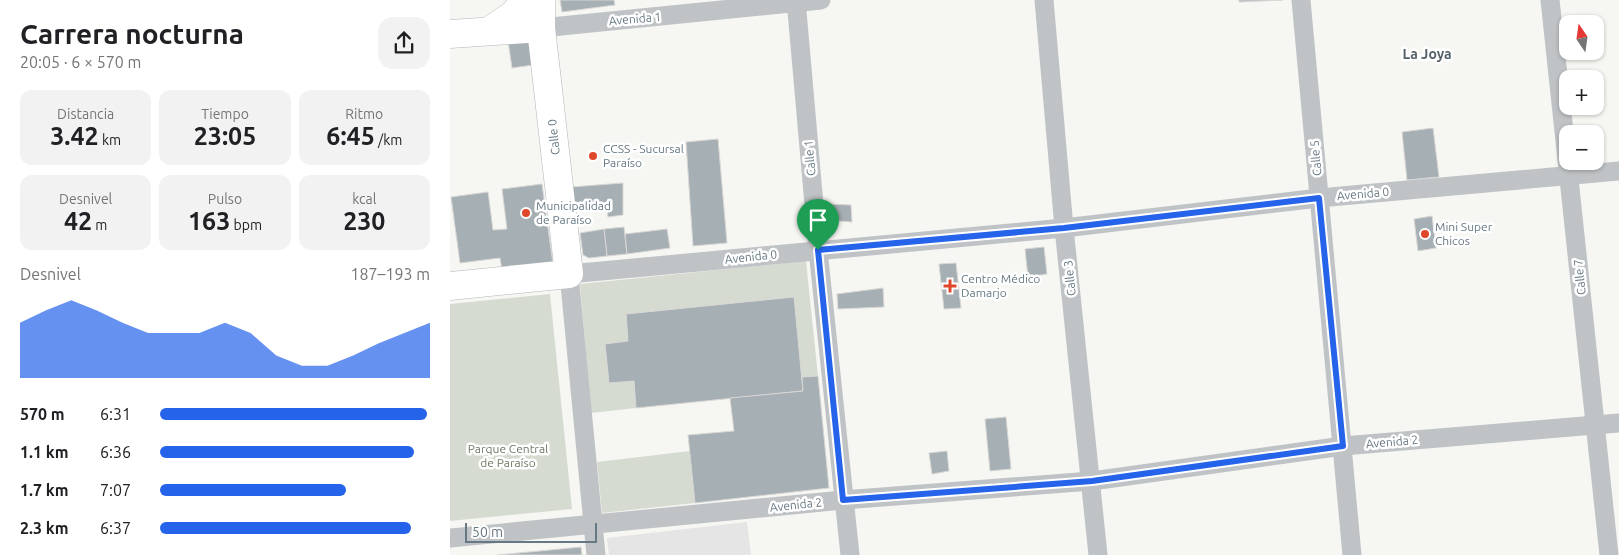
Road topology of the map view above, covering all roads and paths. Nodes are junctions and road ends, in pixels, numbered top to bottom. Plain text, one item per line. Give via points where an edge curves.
1 (524, 0) edge
2 (541, 0) edge
3 (821, 0) edge
4 (1044, 0) edge
5 (1302, 0) edge
6 (1550, 0) edge
7 (796, 2) edge
8 (541, 28) junction
9 (489, 31) junction
10 (450, 34) edge
11 (1619, 171) edge
12 (1569, 176) junction
13 (1319, 198) junction
14 (1064, 228) junction
15 (818, 250) junction
16 (569, 274) junction
17 (450, 286) edge
18 (1619, 423) edge
19 (1596, 426) junction
20 (1343, 446) junction
21 (1092, 481) junction
22 (843, 500) junction
23 (594, 525) junction
24 (450, 538) edge
25 (596, 555) edge
26 (850, 555) edge
27 (1098, 555) edge
28 (1352, 555) edge
29 (1609, 555) edge

1 - 9 main road via 513,14
2 - 8 main road, Calle 0
3 - 7 street, Avenida 1
4 - 14 street, Calle 3
5 - 13 street, Calle 5
6 - 12 street, Calle 7
7 - 8 street, Avenida 1
7 - 15 street, Calle 1
8 - 9 main road, Avenida 1
8 - 16 main road, Calle 0
9 - 10 main road, Avenida 1
11 - 12 street, Avenida 0
12 - 13 street, Avenida 0
12 - 19 street, Calle 7
13 - 14 street, Avenida 0
13 - 20 street, Calle 5
14 - 15 street, Avenida 0
14 - 21 street, Calle 3
15 - 16 street, Avenida 0
15 - 22 street, Calle 1
16 - 17 main road, Avenida 0
16 - 23 street
18 - 19 street, Avenida 2
19 - 20 street, Avenida 2
19 - 29 street, Calle 7
20 - 21 street, Avenida 2
20 - 28 street, Calle 5
21 - 22 street, Avenida 2
21 - 27 street, Calle 3
22 - 23 street, Avenida 2
22 - 26 street, Calle 1
23 - 24 street, Avenida 2
23 - 25 street

